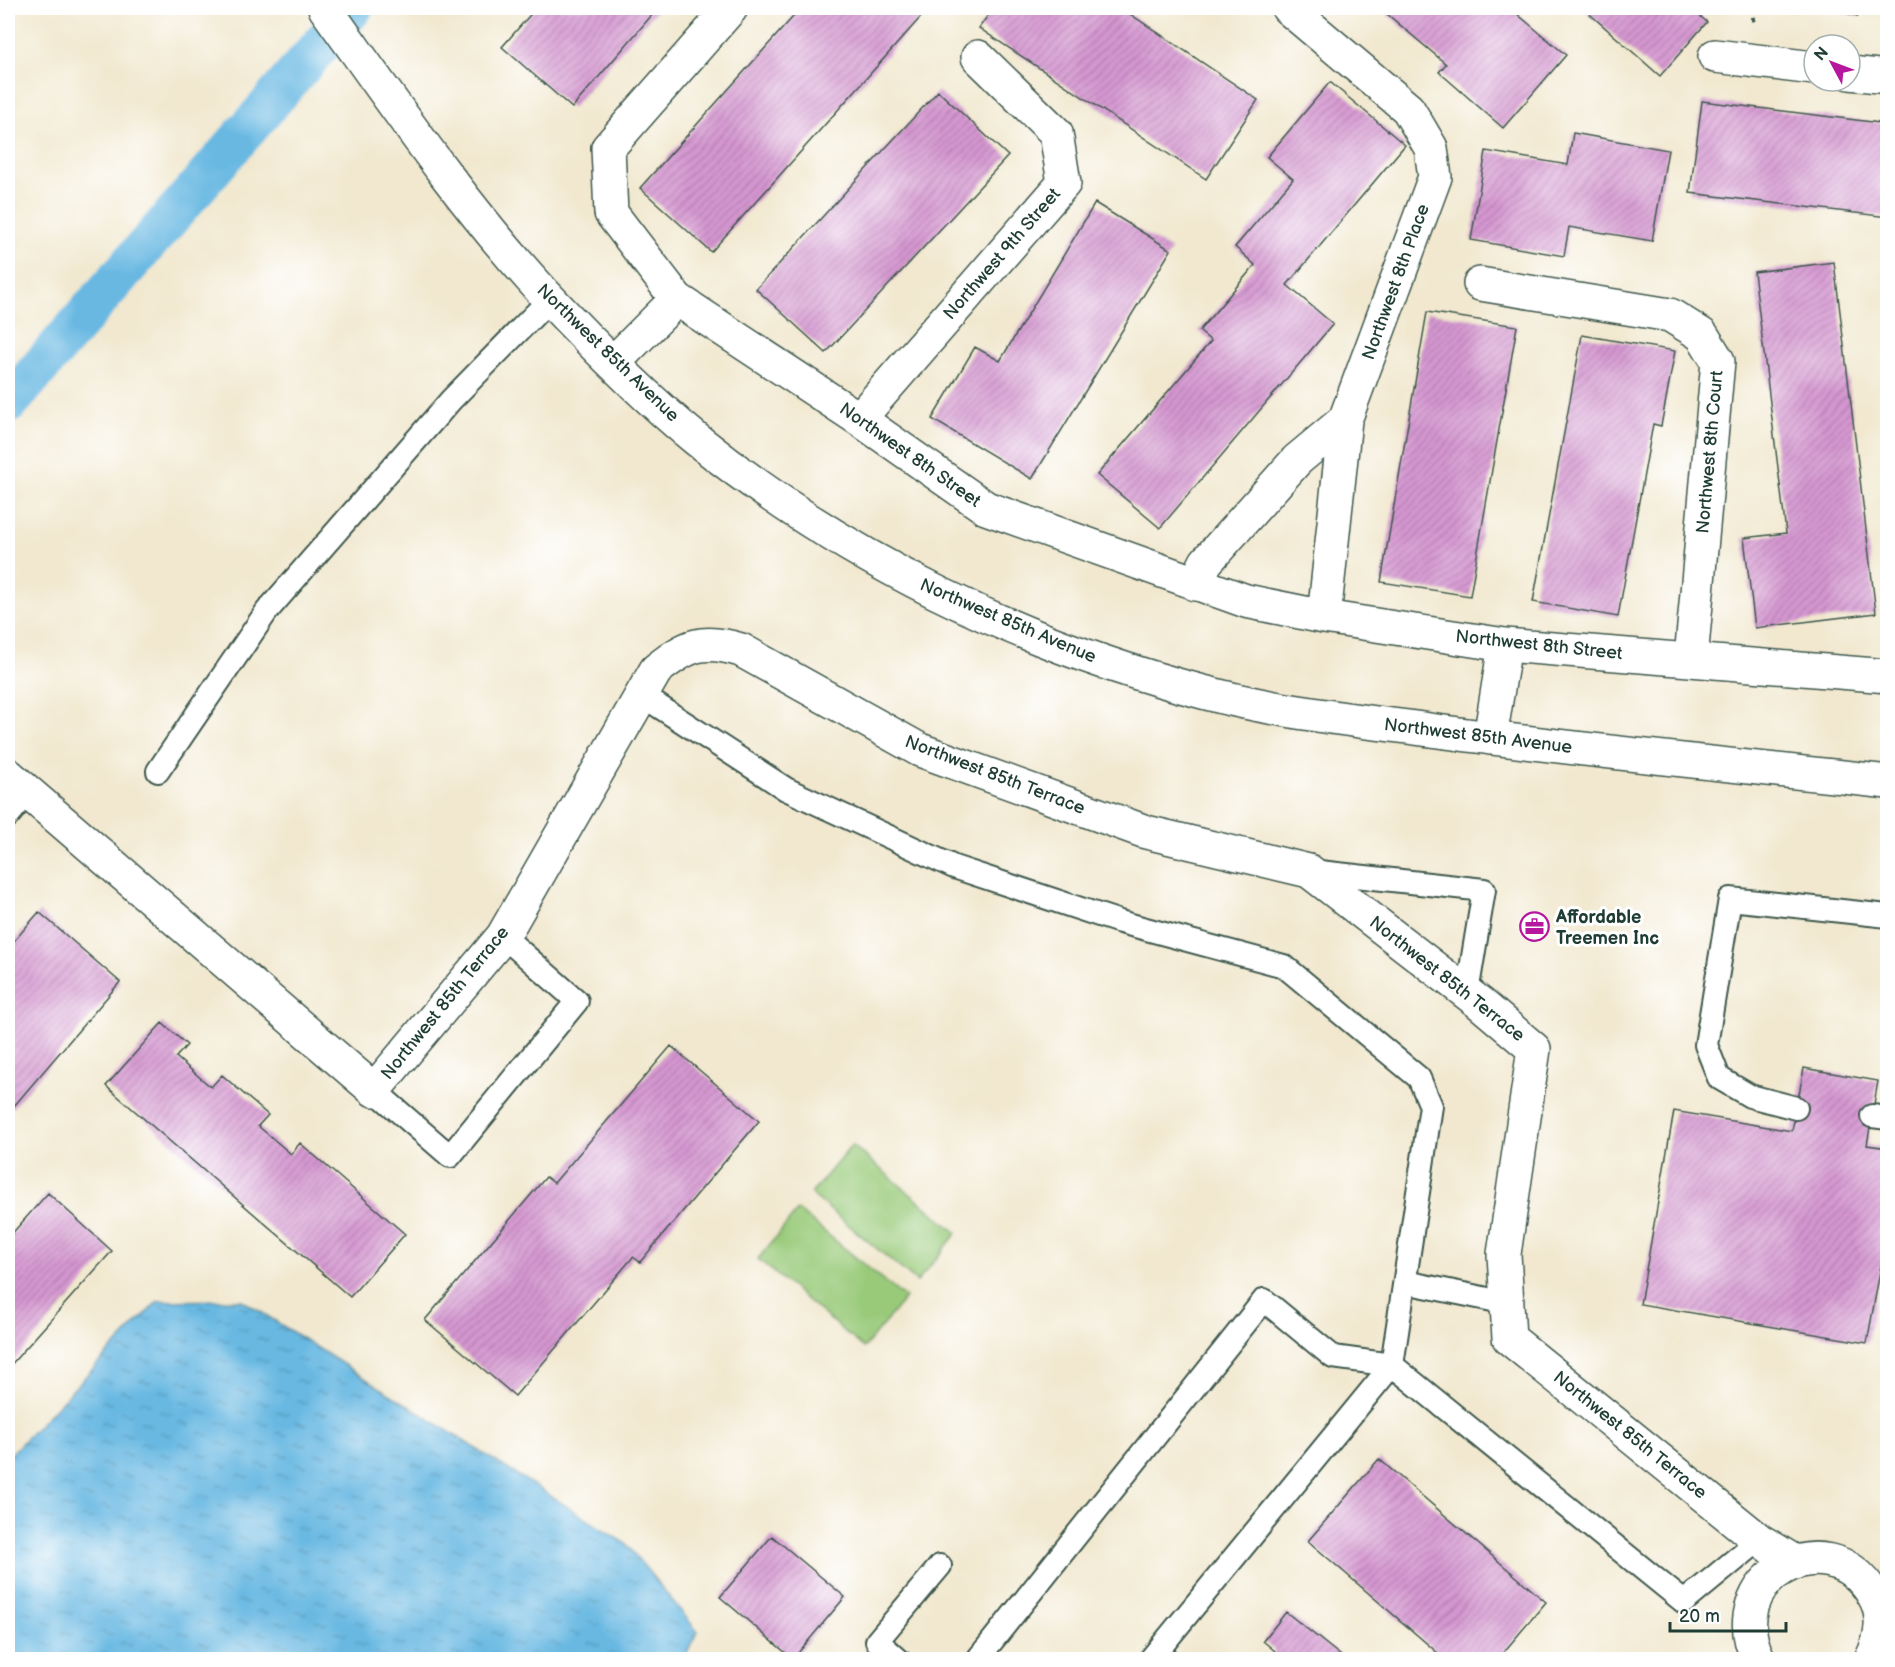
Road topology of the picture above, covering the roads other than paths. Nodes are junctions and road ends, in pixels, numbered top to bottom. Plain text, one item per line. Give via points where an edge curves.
1 (325, 8) edge
2 (731, 8) edge
3 (1288, 8) edge
4 (1715, 56) dead end
5 (978, 57) dead end
6 (1802, 67) edge
7 (1862, 74) edge
8 (1887, 77) edge
9 (1480, 284) dead end
10 (550, 298) junction
11 (677, 299) junction
12 (613, 363) junction
13 (859, 419) junction
14 (1345, 420) junction
15 (1196, 584) junction
16 (1324, 617) junction
17 (1505, 645) junction
18 (1691, 659) junction
19 (1887, 676) edge
20 (643, 696) junction
21 (1490, 738) junction
22 (158, 771) dead end
23 (1887, 782) edge
24 (14, 794) edge
25 (1309, 871) junction
26 (1887, 916) edge
27 (503, 936) junction
28 (1467, 993) junction
29 (374, 1090) junction
30 (1796, 1108) dead end
31 (1405, 1282) junction
32 (1507, 1303) junction
33 (1392, 1365) junction
34 (1759, 1540) junction
35 (1795, 1562) junction
36 (940, 1566) dead end
37 (1882, 1599) edge
38 (899, 1659) edge
39 (977, 1659) edge
40 (1150, 1659) edge
41 (1759, 1659) edge
42 (1871, 1659) edge

1 - 10 street, Northwest 85th Avenue via 481,219
2 - 11 street, Northwest 8th Street via 608,148 611,213
3 - 14 street, Northwest 8th Place via 1408,109 1431,148 1435,177
4 - 6 street
5 - 13 street, Northwest 9th Street via 1056,133 1064,183
7 - 8 street
9 - 18 street, Northwest 8th Court via 1670,315 1702,335 1718,361
10 - 12 street, Northwest 85th Avenue
10 - 22 lane via 451,400 267,611
11 - 12 street
11 - 13 street, Northwest 8th Street
12 - 21 street, Northwest 85th Avenue via 695,438 795,510 875,560 985,615 1112,665 1206,693 1300,712
13 - 15 street, Northwest 8th Street via 986,508
14 - 15 street via 1297,460 1206,562
14 - 16 street, Northwest 8th Place
15 - 16 street, Northwest 8th Street via 1246,601
16 - 17 street, Northwest 8th Street
17 - 18 street, Northwest 8th Street
17 - 21 street
18 - 19 street, Northwest 8th Street
20 - 25 street, Northwest 85th Terrace via 656,670 680,650 716,642 741,650 920,750 1146,832
20 - 27 street, Northwest 85th Terrace
20 - 31 lane via 786,789 954,867 1120,922 1284,966 1419,1078 1431,1106
21 - 23 street, Northwest 85th Avenue
24 - 29 street, Northwest 85th Terrace
25 - 28 street, Northwest 85th Terrace
25 - 28 lane via 1484,890
26 - 30 lane via 1730,898 1706,1045 1719,1078 1750,1095
27 - 29 street, Northwest 85th Terrace
27 - 29 lane via 577,1001 450,1156
28 - 32 street, Northwest 85th Terrace via 1534,1049 1504,1254
31 - 32 lane
31 - 33 lane
32 - 34 street, Northwest 85th Terrace via 1509,1338
33 - 34 lane via 1684,1602
33 - 39 lane via 1333,1357 1263,1300
33 - 40 lane
34 - 35 street, Northwest 85th Terrace
35 - 37 street via 1834,1561 1852,1569
35 - 41 street via 1777,1571 1762,1586 1752,1605 1749,1626 1752,1647
36 - 38 lane via 877,1641
37 - 42 street via 1881,1632

